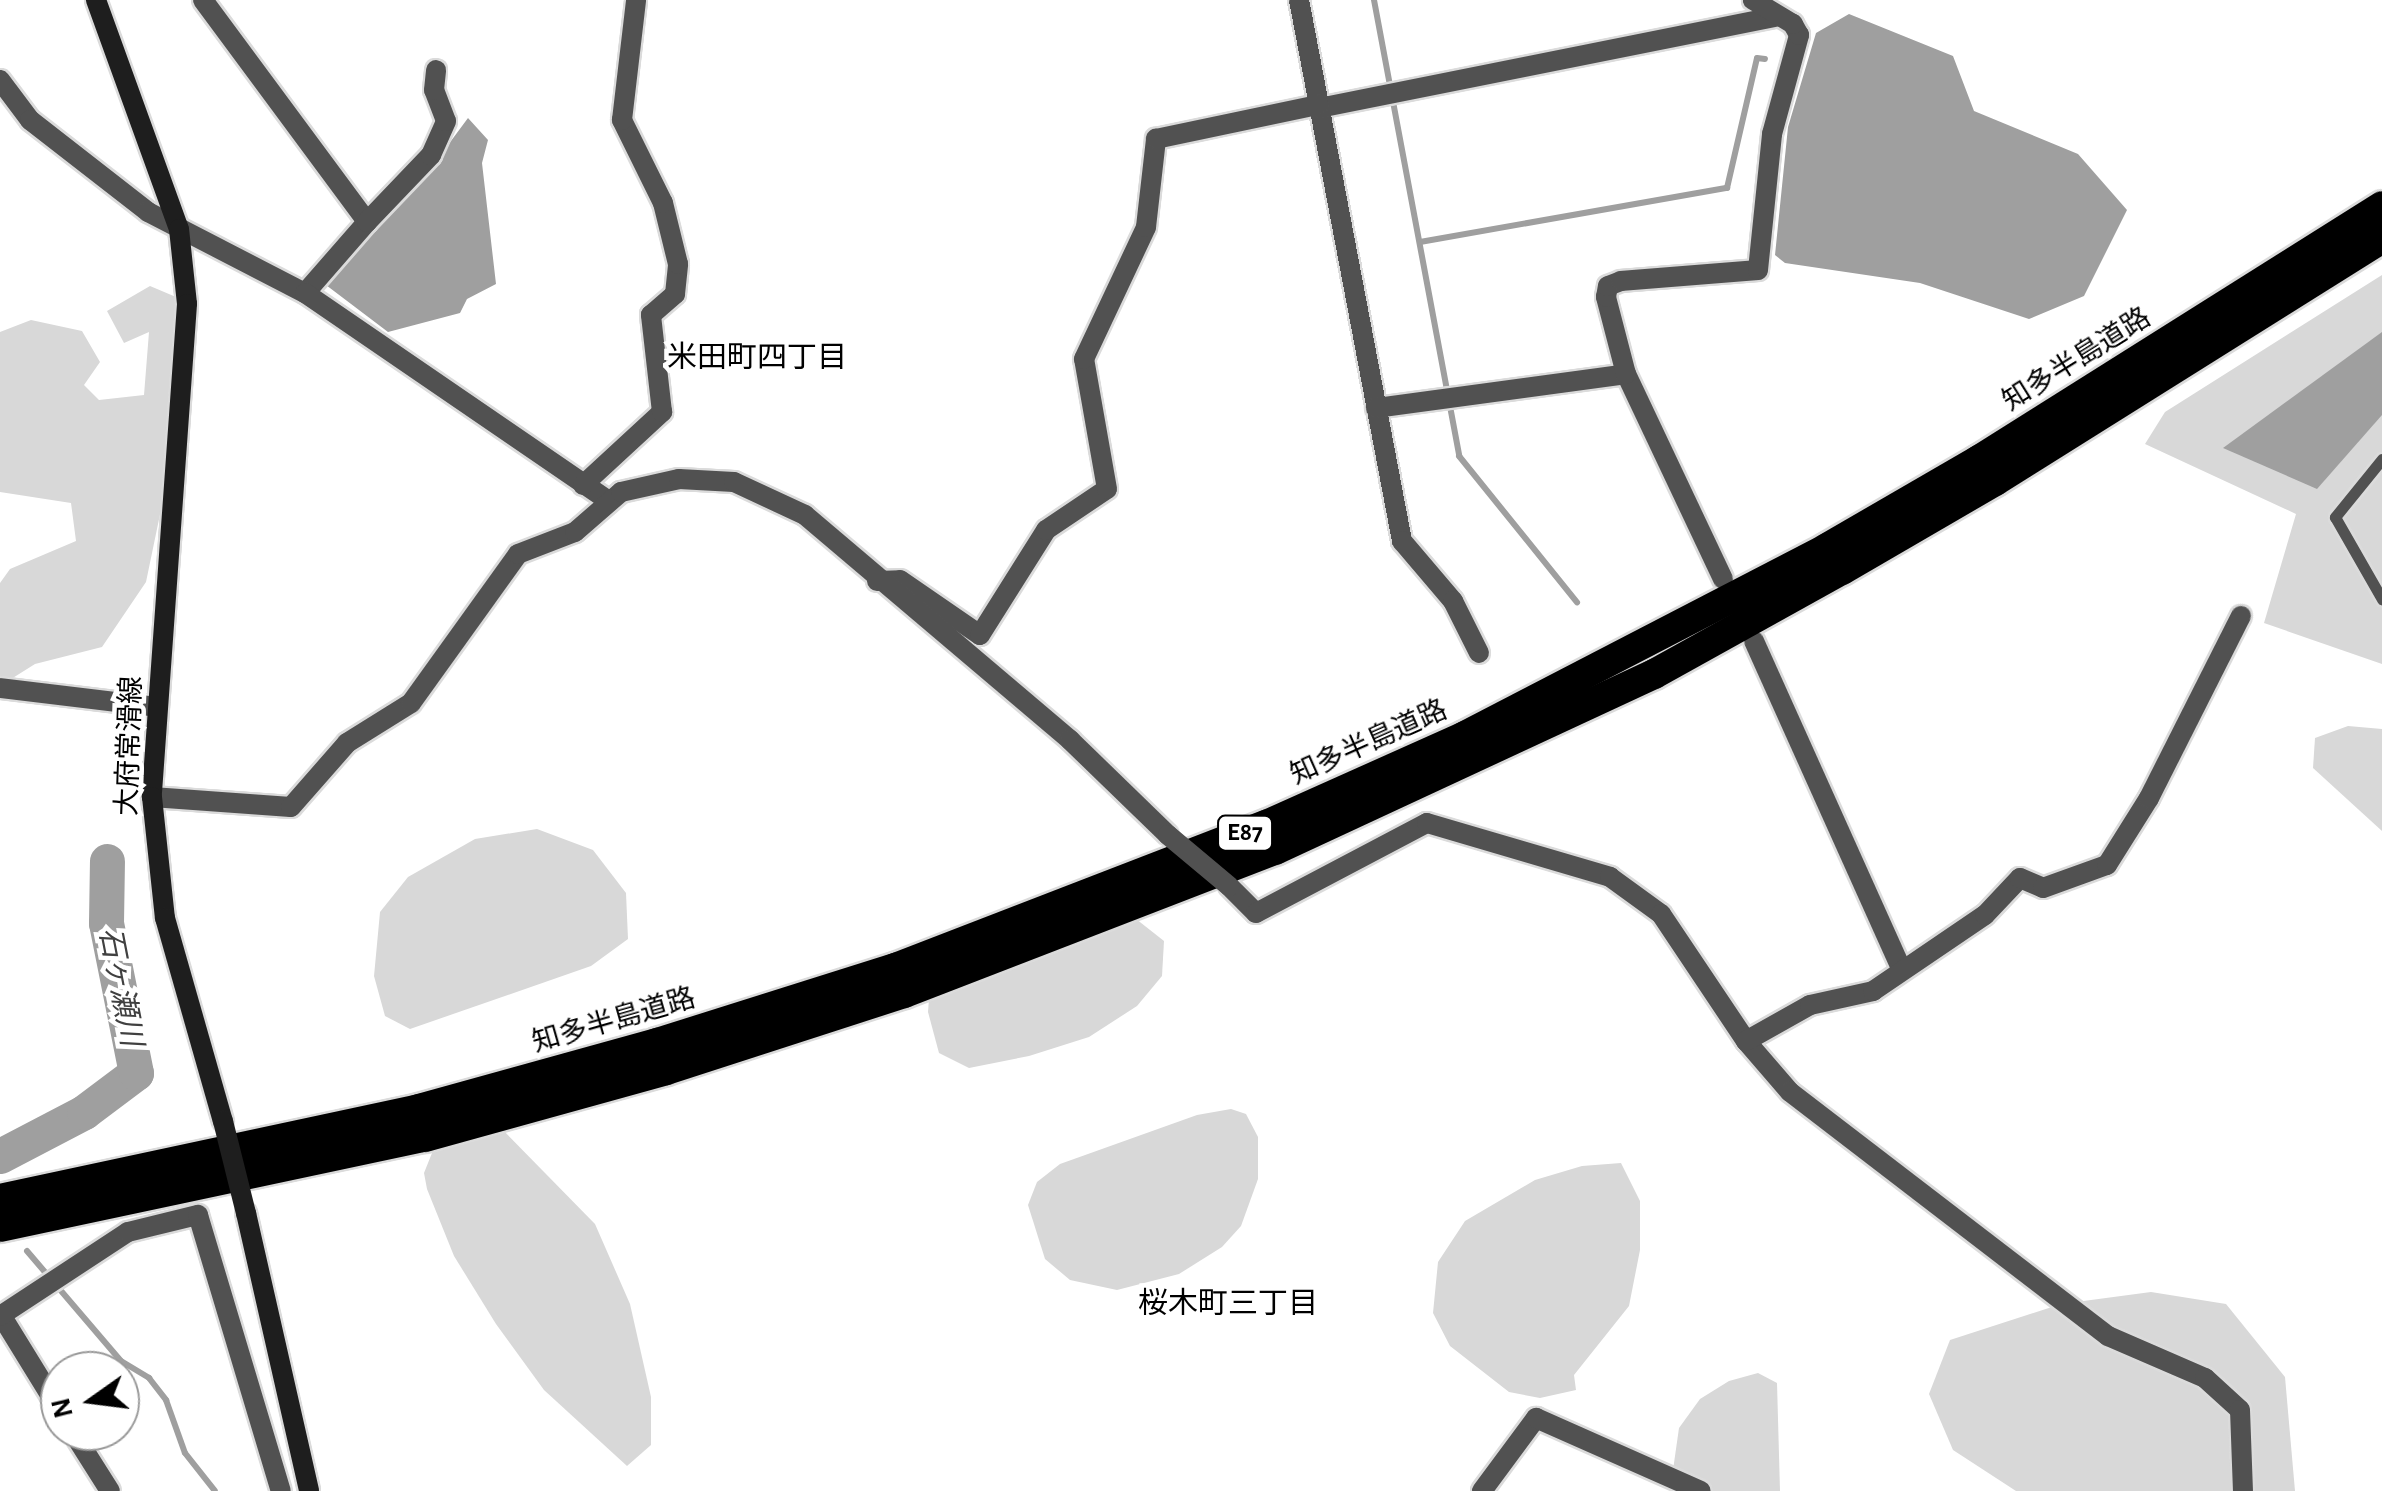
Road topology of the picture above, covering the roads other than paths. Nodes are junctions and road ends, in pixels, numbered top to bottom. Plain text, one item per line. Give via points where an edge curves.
1 (96, 0) edge
2 (203, 0) edge
3 (636, 0) edge
4 (1299, 0) edge
5 (1752, 0) edge
6 (1775, 17) junction
7 (436, 70) dead end
8 (0, 80) edge
9 (1319, 106) junction
10 (2382, 206) edge
11 (367, 222) junction
12 (178, 230) junction
13 (2382, 238) edge
14 (305, 292) junction
15 (1626, 374) junction
16 (1376, 408) junction
17 (2382, 459) edge
18 (583, 485) junction
19 (607, 500) junction
20 (1722, 579) dead end
21 (877, 580) junction
22 (2382, 600) edge
23 (2242, 616) dead end
24 (1754, 640) dead end
25 (1479, 653) dead end
26 (0, 688) edge
27 (157, 707) junction
28 (152, 796) junction
29 (1901, 968) junction
30 (1746, 1040) junction
31 (0, 1199) edge
32 (0, 1227) edge
33 (0, 1316) edge
34 (40, 1379) edge
35 (85, 1451) edge
36 (110, 1491) edge
37 (281, 1491) edge
38 (309, 1491) edge
39 (1482, 1491) edge
40 (1702, 1491) edge
41 (2243, 1491) edge

1 - 12 main road, 大府常滑線
2 - 11 street
3 - 18 street via 622,120 663,203 678,264 675,294 651,314 662,412
4 - 9 street
5 - 6 street
6 - 9 street
6 - 15 street via 1793,24 1799,35 1772,134 1758,270 1608,286
7 - 11 street via 434,90 446,120 431,155
8 - 12 street via 30,120
9 - 16 street
9 - 21 street via 1156,139 1146,227 1084,359 1107,489 1046,530 980,635 900,580
10 - 31 highway, 知多半島道路 / E87 via 1827,548 1483,727 1266,825 947,949 657,1043 419,1110
11 - 14 street
12 - 14 street
12 - 27 main road, 大府常滑線 via 187,304
13 - 32 highway, E87 via 1995,481 1790,598 1512,743 1276,850 904,993 666,1070 425,1137
14 - 18 street
15 - 16 street
15 - 20 street
16 - 25 street via 1402,540 1453,601
17 - 22 lane via 2335,517
18 - 19 street
19 - 21 street via 679,479 734,482 805,514
19 - 28 street via 602,515 575,532 518,554 411,703 347,743 291,806
21 - 30 street, bridge via 1070,740 1256,913 1427,823 1579,863 1620,882 1661,914
23 - 29 street via 2108,865 2043,888 2020,878 1985,915
24 - 29 street
26 - 27 street
27 - 28 main road, 大府常滑線
28 - 38 main road, 大府常滑線, bridge via 165,918 246,1212
29 - 30 street via 1873,991 1810,1005
30 - 41 street via 1790,1092 2108,1336 2205,1378 2240,1410
33 - 34 street
33 - 37 street via 128,1232 198,1216
35 - 36 street
39 - 40 street via 1536,1418

